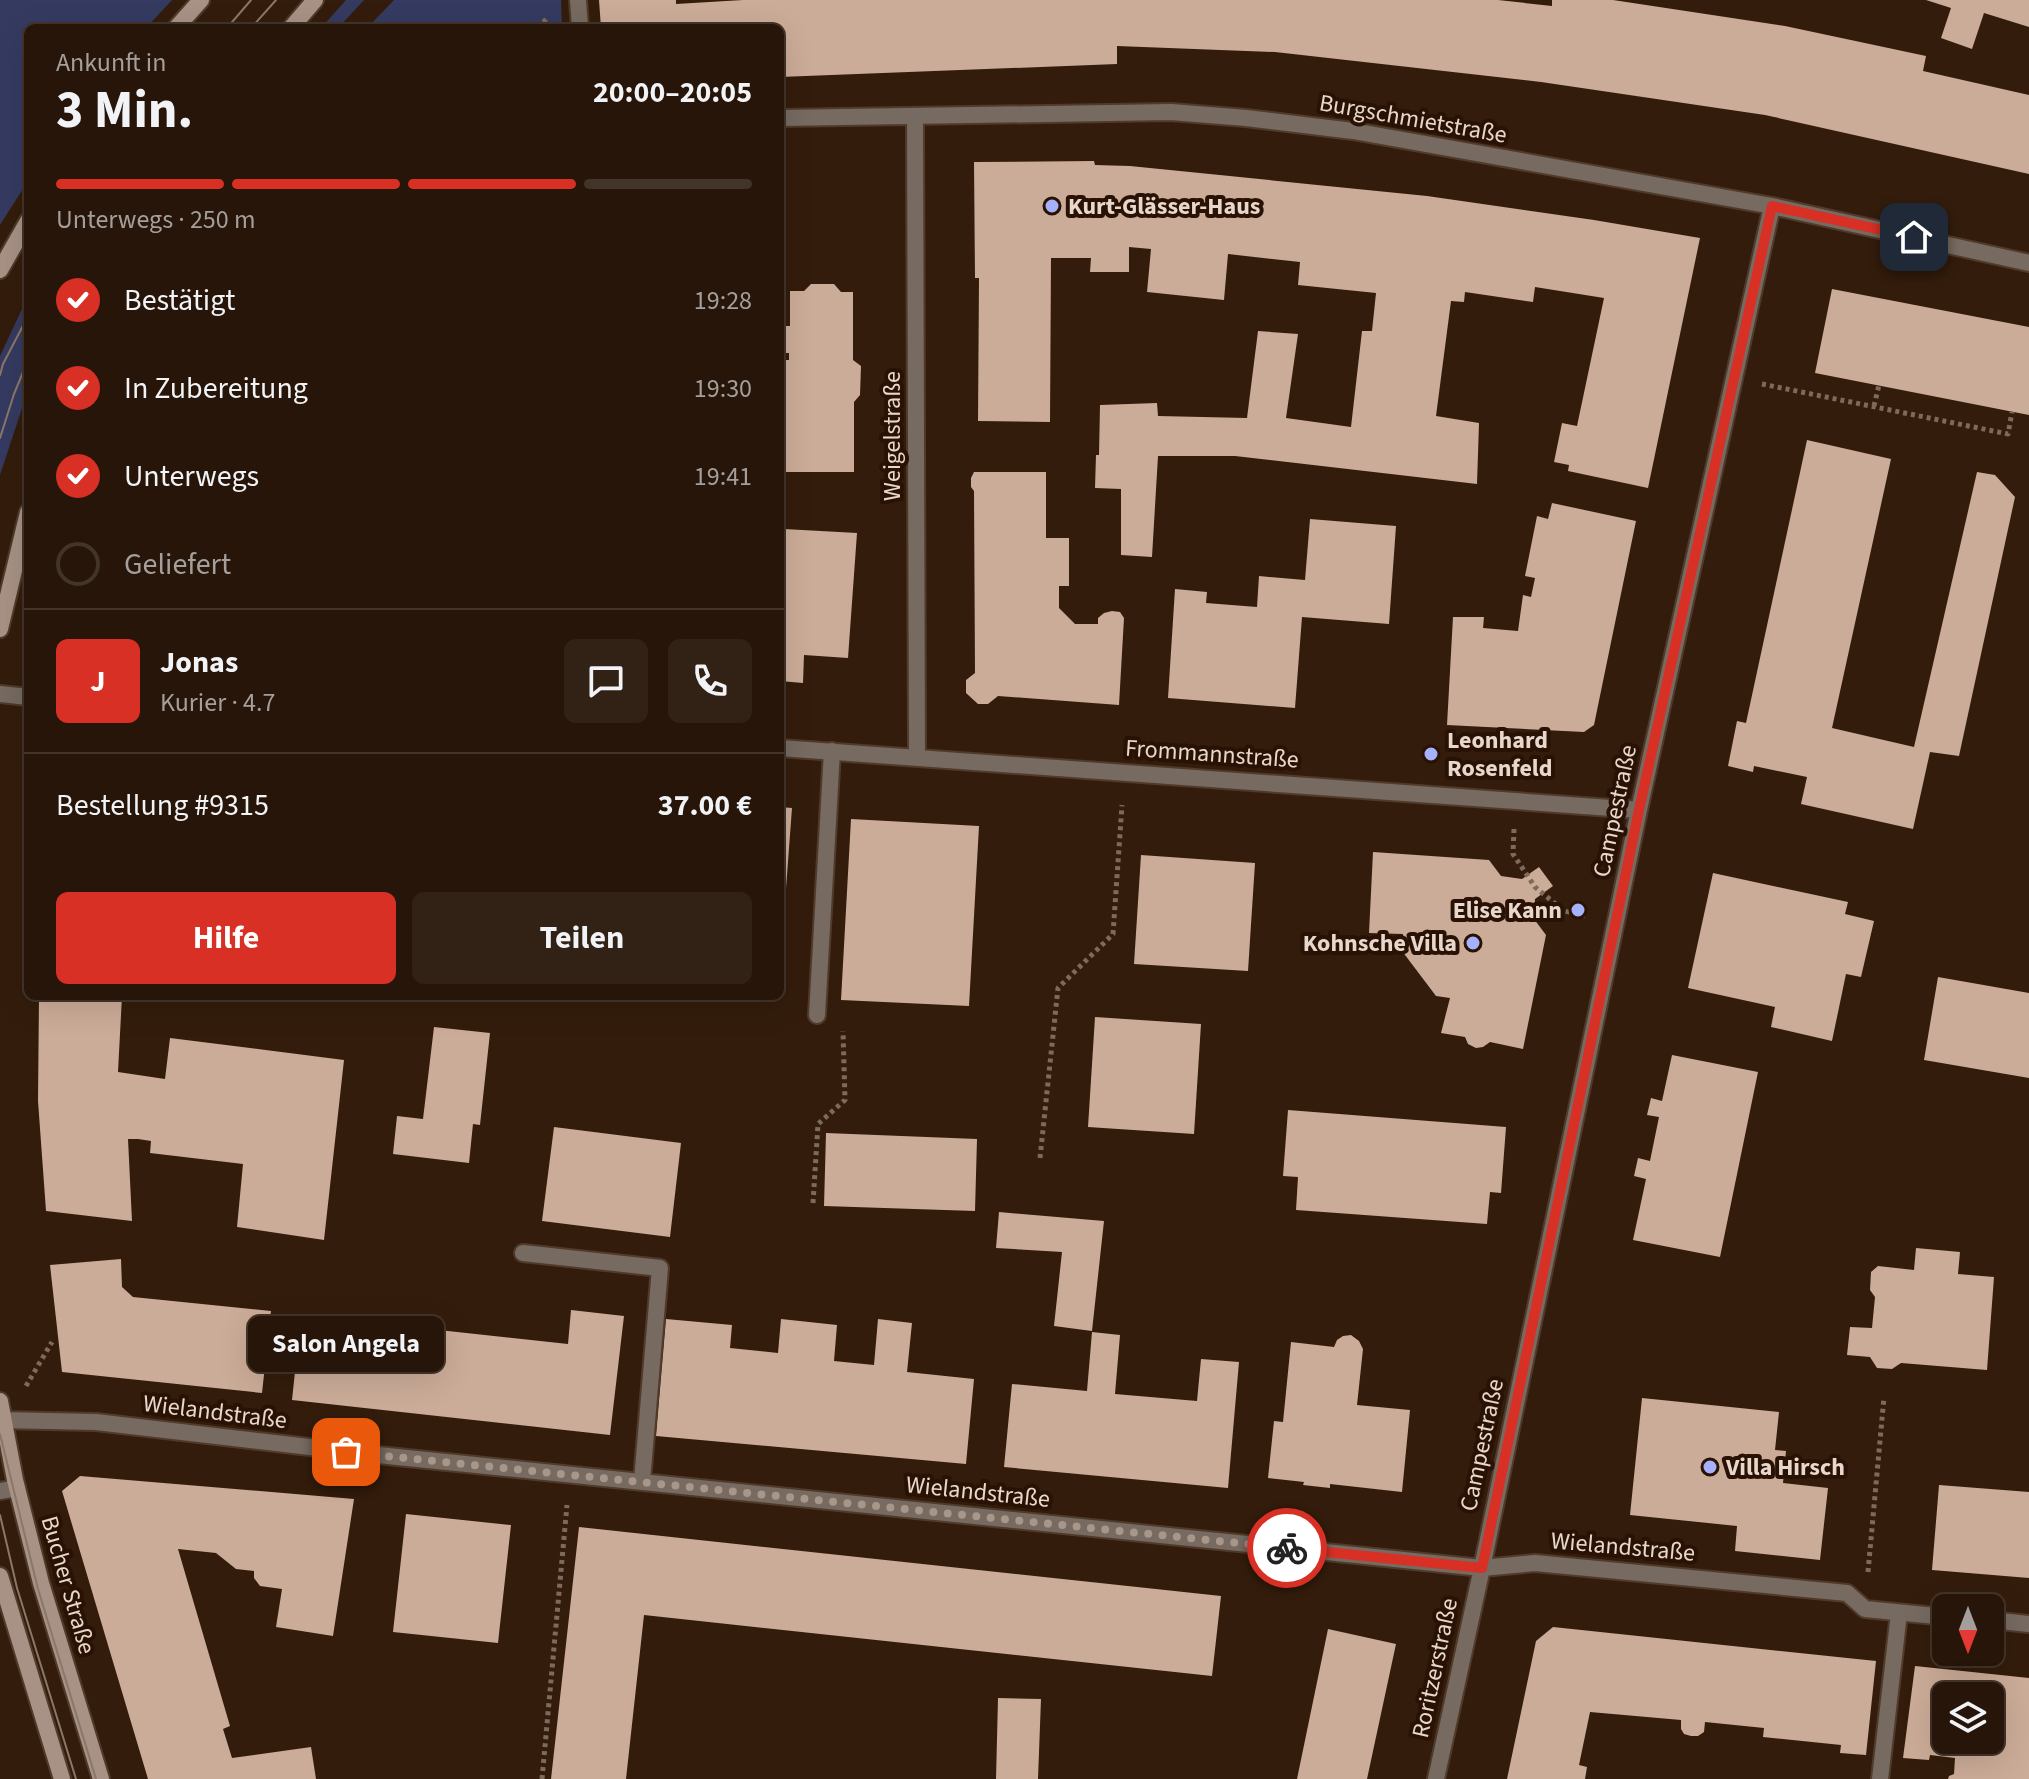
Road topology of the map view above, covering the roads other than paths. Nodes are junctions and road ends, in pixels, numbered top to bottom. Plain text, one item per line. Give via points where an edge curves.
1 (201, 0) edge
2 (315, 0) edge
3 (578, 0) edge
4 (180, 24) edge
5 (294, 24) edge
6 (580, 24) edge
7 (915, 116) junction
8 (784, 118) edge
9 (1772, 206) junction
10 (24, 228) edge
11 (2029, 263) edge
12 (0, 270) edge
13 (24, 529) edge
14 (0, 629) edge
15 (0, 694) edge
16 (24, 697) edge
17 (784, 748) edge
18 (832, 751) junction
19 (917, 756) junction
20 (1639, 810) junction
21 (818, 1008) road end
22 (523, 1253) dead end
23 (0, 1401) edge
24 (1, 1420) edge
25 (642, 1481) junction
26 (17, 1488) junction
27 (0, 1491) edge
28 (1482, 1568) junction
29 (0, 1576) edge
30 (1899, 1613) junction
31 (1932, 1616) edge
32 (2004, 1621) edge
33 (2029, 1624) edge
34 (62, 1779) edge
35 (101, 1779) edge
36 (1436, 1779) edge
37 (1880, 1779) edge

1 - 4 main road
2 - 5 main road
3 - 6 street
7 - 8 street, Burgschmietstraße
7 - 9 street, Burgschmietstraße via 1171,112 1246,118 1353,131
7 - 19 street, Weigelstraße
9 - 11 street, Burgschmietstraße
9 - 20 street, Campestraße
10 - 12 main road
13 - 14 main road
15 - 16 street
17 - 18 street, Frommannstraße
18 - 19 street, Frommannstraße
18 - 21 street
19 - 20 street, Frommannstraße
20 - 28 street, Campestraße
22 - 25 street via 660,1268
23 - 24 main road, Bucher Straße
24 - 25 street, Wielandstraße via 96,1422
24 - 26 main road, Bucher Straße
25 - 28 street, Wielandstraße
26 - 27 street
26 - 35 main road, Bucher Straße
28 - 30 street, Wielandstraße via 1535,1563 1847,1593 1865,1609
28 - 36 street, Roritzerstraße
29 - 34 main road
30 - 31 street, Wielandstraße
30 - 37 street
32 - 33 street

